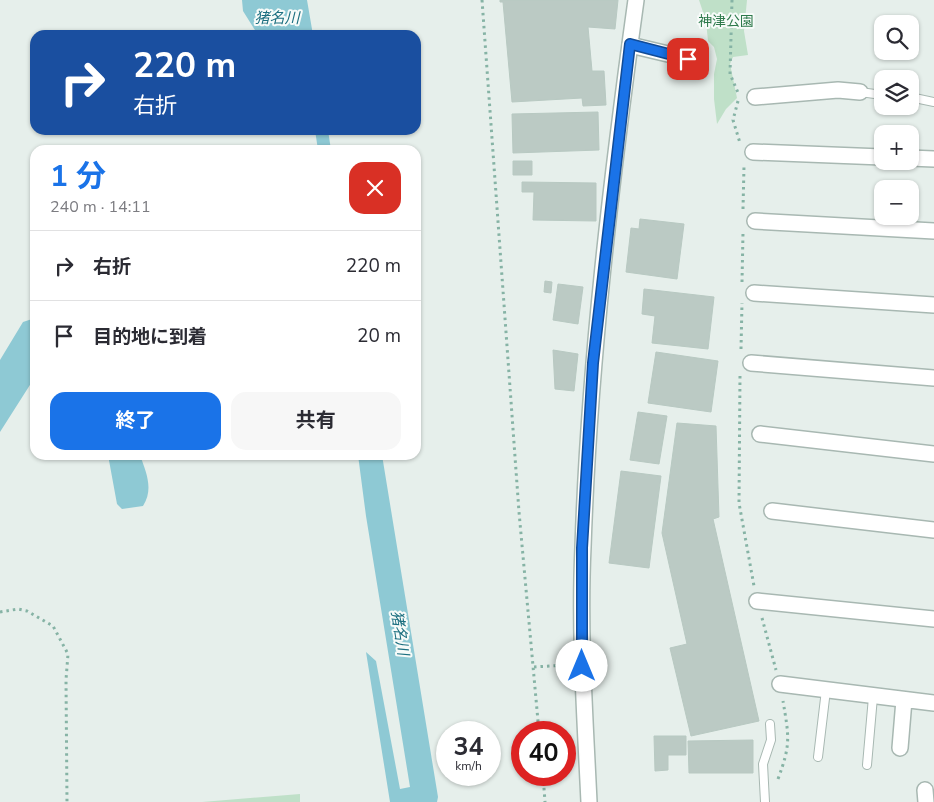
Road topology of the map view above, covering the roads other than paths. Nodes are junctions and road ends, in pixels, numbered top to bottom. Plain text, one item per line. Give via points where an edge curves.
1 (636, 0) edge
2 (630, 44) junction
3 (688, 59) dead end
4 (860, 92) joint
5 (874, 94) edge
6 (755, 97) dead end
7 (919, 100) edge
8 (934, 102) edge
9 (746, 153) road end
10 (874, 157) edge
11 (919, 158) edge
12 (934, 159) edge
13 (749, 225) road end
14 (934, 231) edge
15 (746, 293) road end
16 (934, 305) edge
17 (746, 359) road end
18 (934, 378) edge
19 (760, 434) dead end
20 (934, 454) edge
21 (772, 511) dead end
22 (934, 530) edge
23 (757, 601) road end
24 (934, 619) edge
25 (780, 684) road end
26 (826, 690) junction
27 (873, 696) junction
28 (904, 700) junction
29 (934, 703) edge
30 (770, 724) dead end
31 (900, 748) dead end
32 (818, 757) dead end
33 (867, 765) dead end
34 (589, 802) edge
35 (765, 802) edge

1 - 2 street
2 - 3 street
2 - 34 street via 593,363 582,548 582,666
4 - 5 lane
4 - 6 street via 838,90
7 - 8 lane
9 - 10 street
11 - 12 street
13 - 14 street
15 - 16 street
17 - 18 street
19 - 20 street
21 - 22 street
23 - 24 street
25 - 26 street
26 - 27 street
26 - 32 lane
27 - 28 street
27 - 33 lane
28 - 29 street
28 - 31 street
30 - 35 lane via 771,740 763,764

